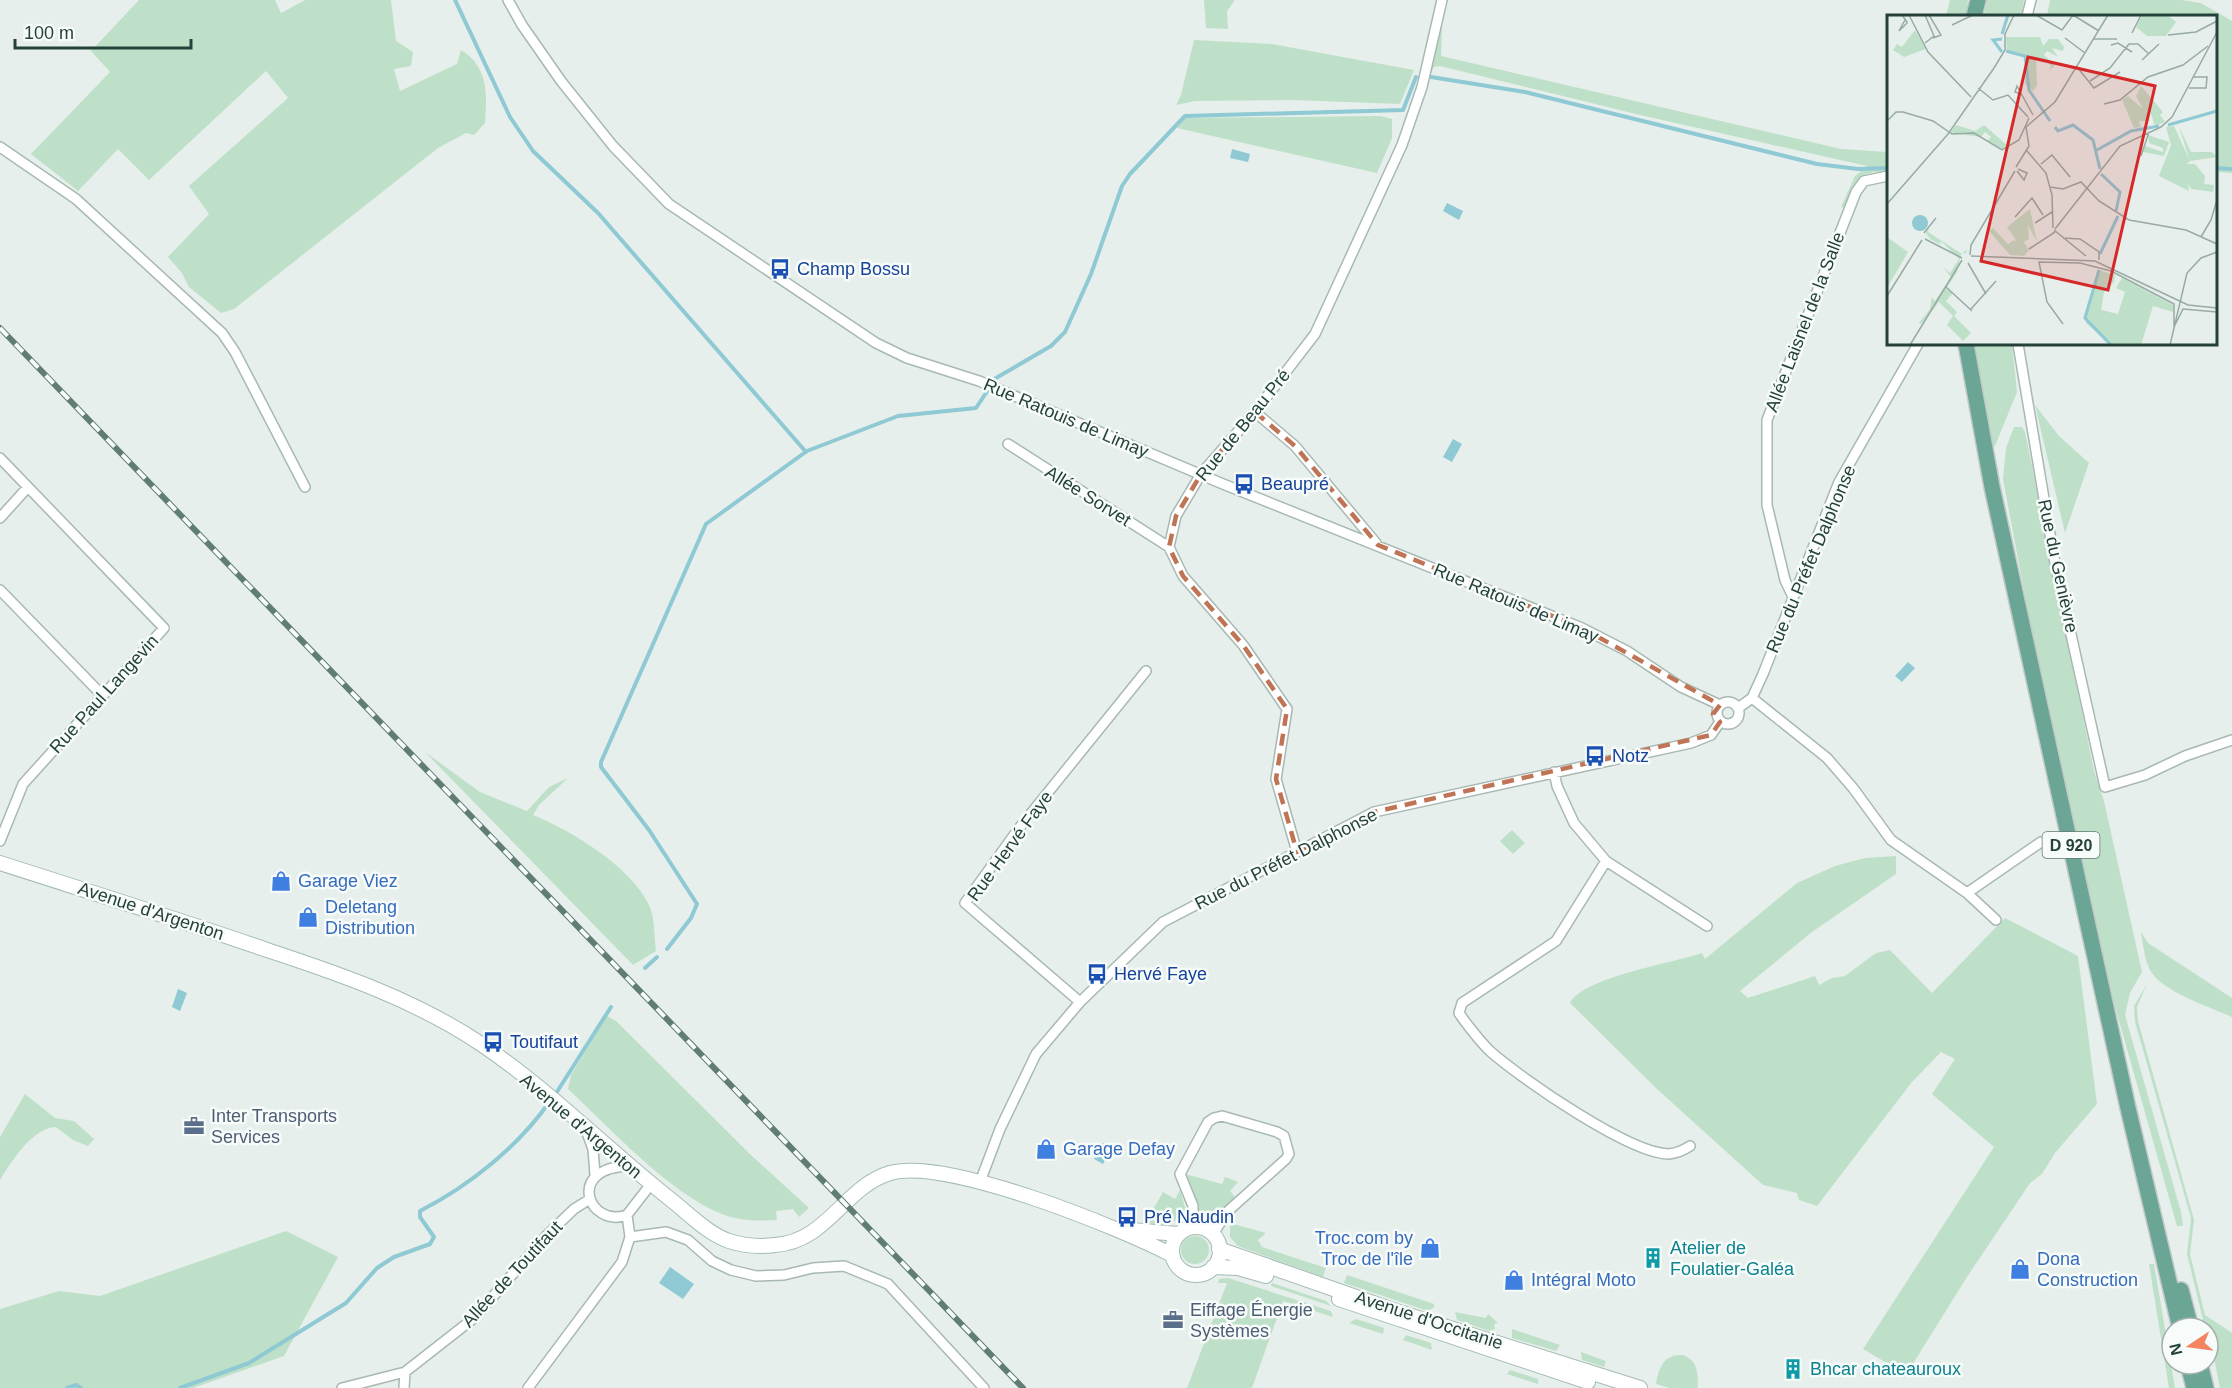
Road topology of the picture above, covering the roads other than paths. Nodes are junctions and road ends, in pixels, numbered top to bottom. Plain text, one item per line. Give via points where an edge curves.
1 (508, 0) edge
2 (1442, 0) edge
3 (1978, 0) edge
4 (2031, 0) edge
5 (1974, 15) edge
6 (2027, 15) edge
7 (0, 147) edge
8 (1887, 176) edge
9 (1917, 345) edge
10 (1966, 345) edge
11 (2018, 345) edge
12 (1255, 412) junction
13 (1008, 444) dead end
14 (0, 458) edge
15 (1201, 474) junction
16 (28, 487) junction
17 (305, 487) dead end
18 (0, 518) edge
19 (1378, 545) junction
20 (1169, 547) junction
21 (0, 590) edge
22 (1793, 597) junction
23 (1146, 671) dead end
24 (102, 695) junction
25 (1752, 698) junction
26 (1720, 705) junction
27 (1737, 708) junction
28 (1720, 722) junction
29 (2232, 740) edge
30 (1554, 772) junction
31 (0, 841) edge
32 (2041, 842) dead end
33 (1298, 852) junction
34 (1606, 861) junction
35 (0, 863) edge
36 (1967, 893) junction
37 (1996, 920) dead end
38 (1707, 926) dead end
39 (1080, 1002) junction
40 (2124, 1085) junction
41 (585, 1128) junction
42 (1690, 1146) dead end
43 (630, 1166) junction
44 (595, 1175) junction
45 (980, 1182) junction
46 (651, 1184) junction
47 (590, 1199) junction
48 (627, 1215) junction
49 (1114, 1227) junction
50 (1193, 1227) junction
51 (1178, 1234) junction
52 (1213, 1234) junction
53 (630, 1237) junction
54 (1220, 1249) junction
55 (1172, 1254) junction
56 (1213, 1267) junction
57 (2177, 1316) edge
58 (2188, 1316) edge
59 (405, 1372) junction
60 (342, 1388) edge
61 (404, 1388) edge
62 (528, 1388) edge
63 (984, 1388) edge
64 (1608, 1388) edge
65 (1640, 1388) edge

1 - 15 street, Rue Ratouis de Limay via 568,90 613,146 669,204 876,343 907,358 979,381
2 - 12 street, Rue de Beau Pré via 1422,87 1402,145 1316,334
3 - 5 main road
4 - 6 street
7 - 17 street via 76,199 222,333 236,352
8 - 22 street, Allée Laisnel de la Salle via 1864,181 1856,192 1767,420 1767,505 1785,580
9 - 22 street, Rue du Préfet Dalphonse via 1839,482
10 - 40 main road, D 920 via 1990,477
11 - 29 street, Rue du Genièvre via 2054,558 2105,787
12 - 15 street, Rue de Beau Pré
12 - 19 street via 1295,446
13 - 20 street, Allée Sorvet
14 - 16 street, Rue Paul Langevin
15 - 19 street, Rue Ratouis de Limay
15 - 20 street, Rue de Beau Pré via 1176,516
16 - 18 street
16 - 24 street, Rue Paul Langevin via 164,628
19 - 26 street, Rue Ratouis de Limay via 1582,628 1627,651 1681,687
20 - 33 street via 1183,576 1243,645 1287,709 1276,779
21 - 24 street
22 - 25 street, Rue du Préfet Dalphonse
23 - 39 street, Rue Hervé Faye via 964,903
24 - 31 street, Rue Paul Langevin via 23,784
25 - 27 street
25 - 36 street via 1827,758 1890,840
26 - 27 street via 1727,702
26 - 28 street via 1716,712
27 - 28 street via 1738,717 1733,723
28 - 30 street, Rue du Préfet Dalphonse via 1711,735 1691,743
30 - 33 street, Rue du Préfet Dalphonse via 1374,812
30 - 34 street via 1574,823
32 - 36 street
33 - 39 street, Rue du Préfet Dalphonse via 1163,922
34 - 38 street
34 - 42 street via 1556,941 1460,1006 1462,1018 1486,1046 1562,1102 1633,1145 1669,1154
35 - 41 main road, Avenue d'Argenton via 298,960 402,1000 482,1044
36 - 37 street
39 - 45 street, Rue du Préfet Dalphonse via 1036,1054
40 - 57 main road, D 920
40 - 58 main road, D 920 via 2133,1104
41 - 43 main road, Avenue d'Argenton
41 - 44 street via 593,1149
43 - 44 street via 617,1166
43 - 46 main road, Avenue d'Argenton
44 - 47 street via 589,1187
45 - 46 main road, Avenue d'Argenton via 918,1170 888,1174 855,1195 813,1233 789,1244 758,1247 727,1241
45 - 49 main road, Avenue d'Occitanie
46 - 48 street
47 - 48 street via 609,1218
47 - 59 street, Allée de Toutifaut via 548,1235 474,1318
48 - 53 street
49 - 51 main road, Avenue d'Occitanie
49 - 55 main road, Avenue d'Occitanie
50 - 51 main road
50 - 52 main road
50 - 52 street via 1193,1206 1180,1174 1208,1122 1222,1116 1284,1136 1289,1154 1286,1159 1228,1211
51 - 55 main road
52 - 54 main road
53 - 62 street via 622,1262
53 - 63 street via 666,1232 688,1240 712,1261 756,1276 844,1266 888,1284
54 - 56 main road
54 - 65 main road, Avenue d'Occitanie via 1402,1313
55 - 56 main road, Avenue d'Occitanie via 1180,1269 1190,1275
56 - 64 main road, Avenue d'Occitanie via 1245,1269
59 - 60 street, Allée de Toutifaut
59 - 61 street

